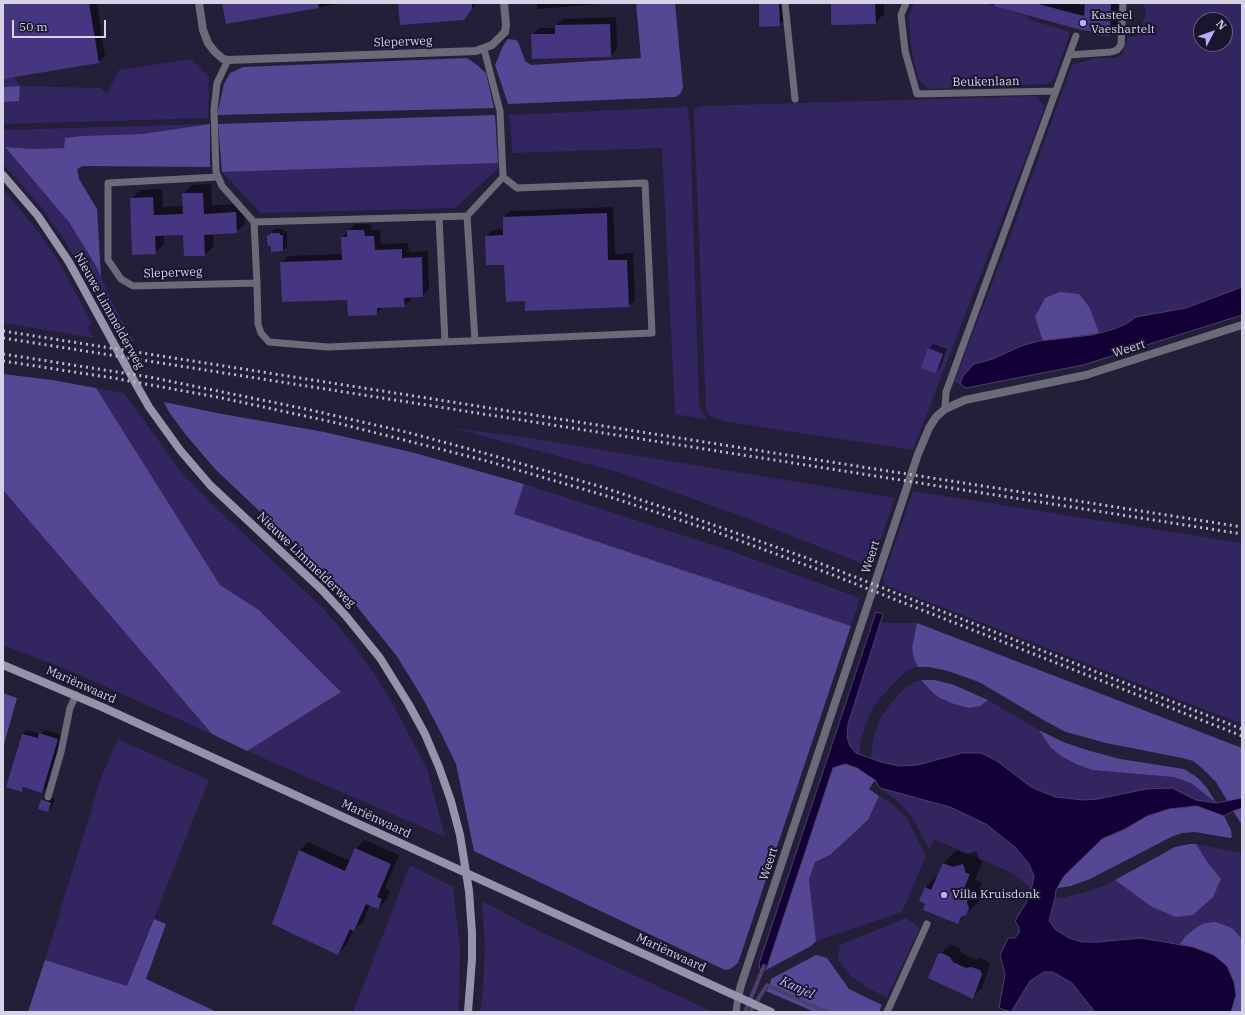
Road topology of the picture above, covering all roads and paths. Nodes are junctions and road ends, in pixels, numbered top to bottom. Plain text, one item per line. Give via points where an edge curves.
1 (199, 3) edge
2 (504, 3) edge
3 (785, 3) edge
4 (906, 3) edge
5 (1123, 3) edge
6 (1076, 36) dead end
7 (484, 49) junction
8 (1069, 55) junction
9 (228, 60) junction
10 (1056, 91) junction
11 (796, 98) dead end
12 (3, 175) edge
13 (217, 175) junction
14 (503, 177) junction
15 (467, 216) junction
16 (439, 217) junction
17 (254, 222) junction
18 (257, 283) junction
19 (1242, 325) edge
20 (475, 341) junction
21 (445, 342) junction
22 (945, 409) junction
23 (3, 665) edge
24 (76, 695) junction
25 (48, 797) dead end
26 (927, 924) dead end
27 (738, 997) junction
28 (468, 1012) edge
29 (736, 1012) edge
30 (771, 1012) edge
31 (887, 1012) edge

1 - 9 street via 208,43 223,59
2 - 7 street via 504,32 492,45
3 - 11 lane
4 - 10 lane, Beukenlaan via 901,15 905,52 917,94
5 - 8 lane via 1121,45 1117,50
6 - 8 lane
7 - 9 street, Sleperweg
7 - 14 lane via 500,111
8 - 10 lane
9 - 13 lane via 217,83 214,110
10 - 22 lane via 946,392
12 - 28 street, Nieuwe Limmelderweg via 52,237 149,407 180,450 210,486 322,590 359,630 403,693 425,734 445,785 460,836 472,933
13 - 17 lane via 222,186
13 - 18 lane, Sleperweg via 108,183 108,260 121,279 133,286
14 - 15 lane
14 - 20 lane via 517,188 645,182 652,332
15 - 16 lane
15 - 20 lane
16 - 17 lane
16 - 21 lane
17 - 18 lane
18 - 21 lane via 258,324 261,333 269,342 328,347
19 - 22 street, Weert via 1086,375 965,400
20 - 21 lane
22 - 27 street, Weert via 929,428 918,454
23 - 24 street, Mariënwaard
24 - 25 lane via 70,708
24 - 27 street, Mariënwaard
26 - 31 lane
27 - 29 lane, Weert
27 - 30 street, Mariënwaard

